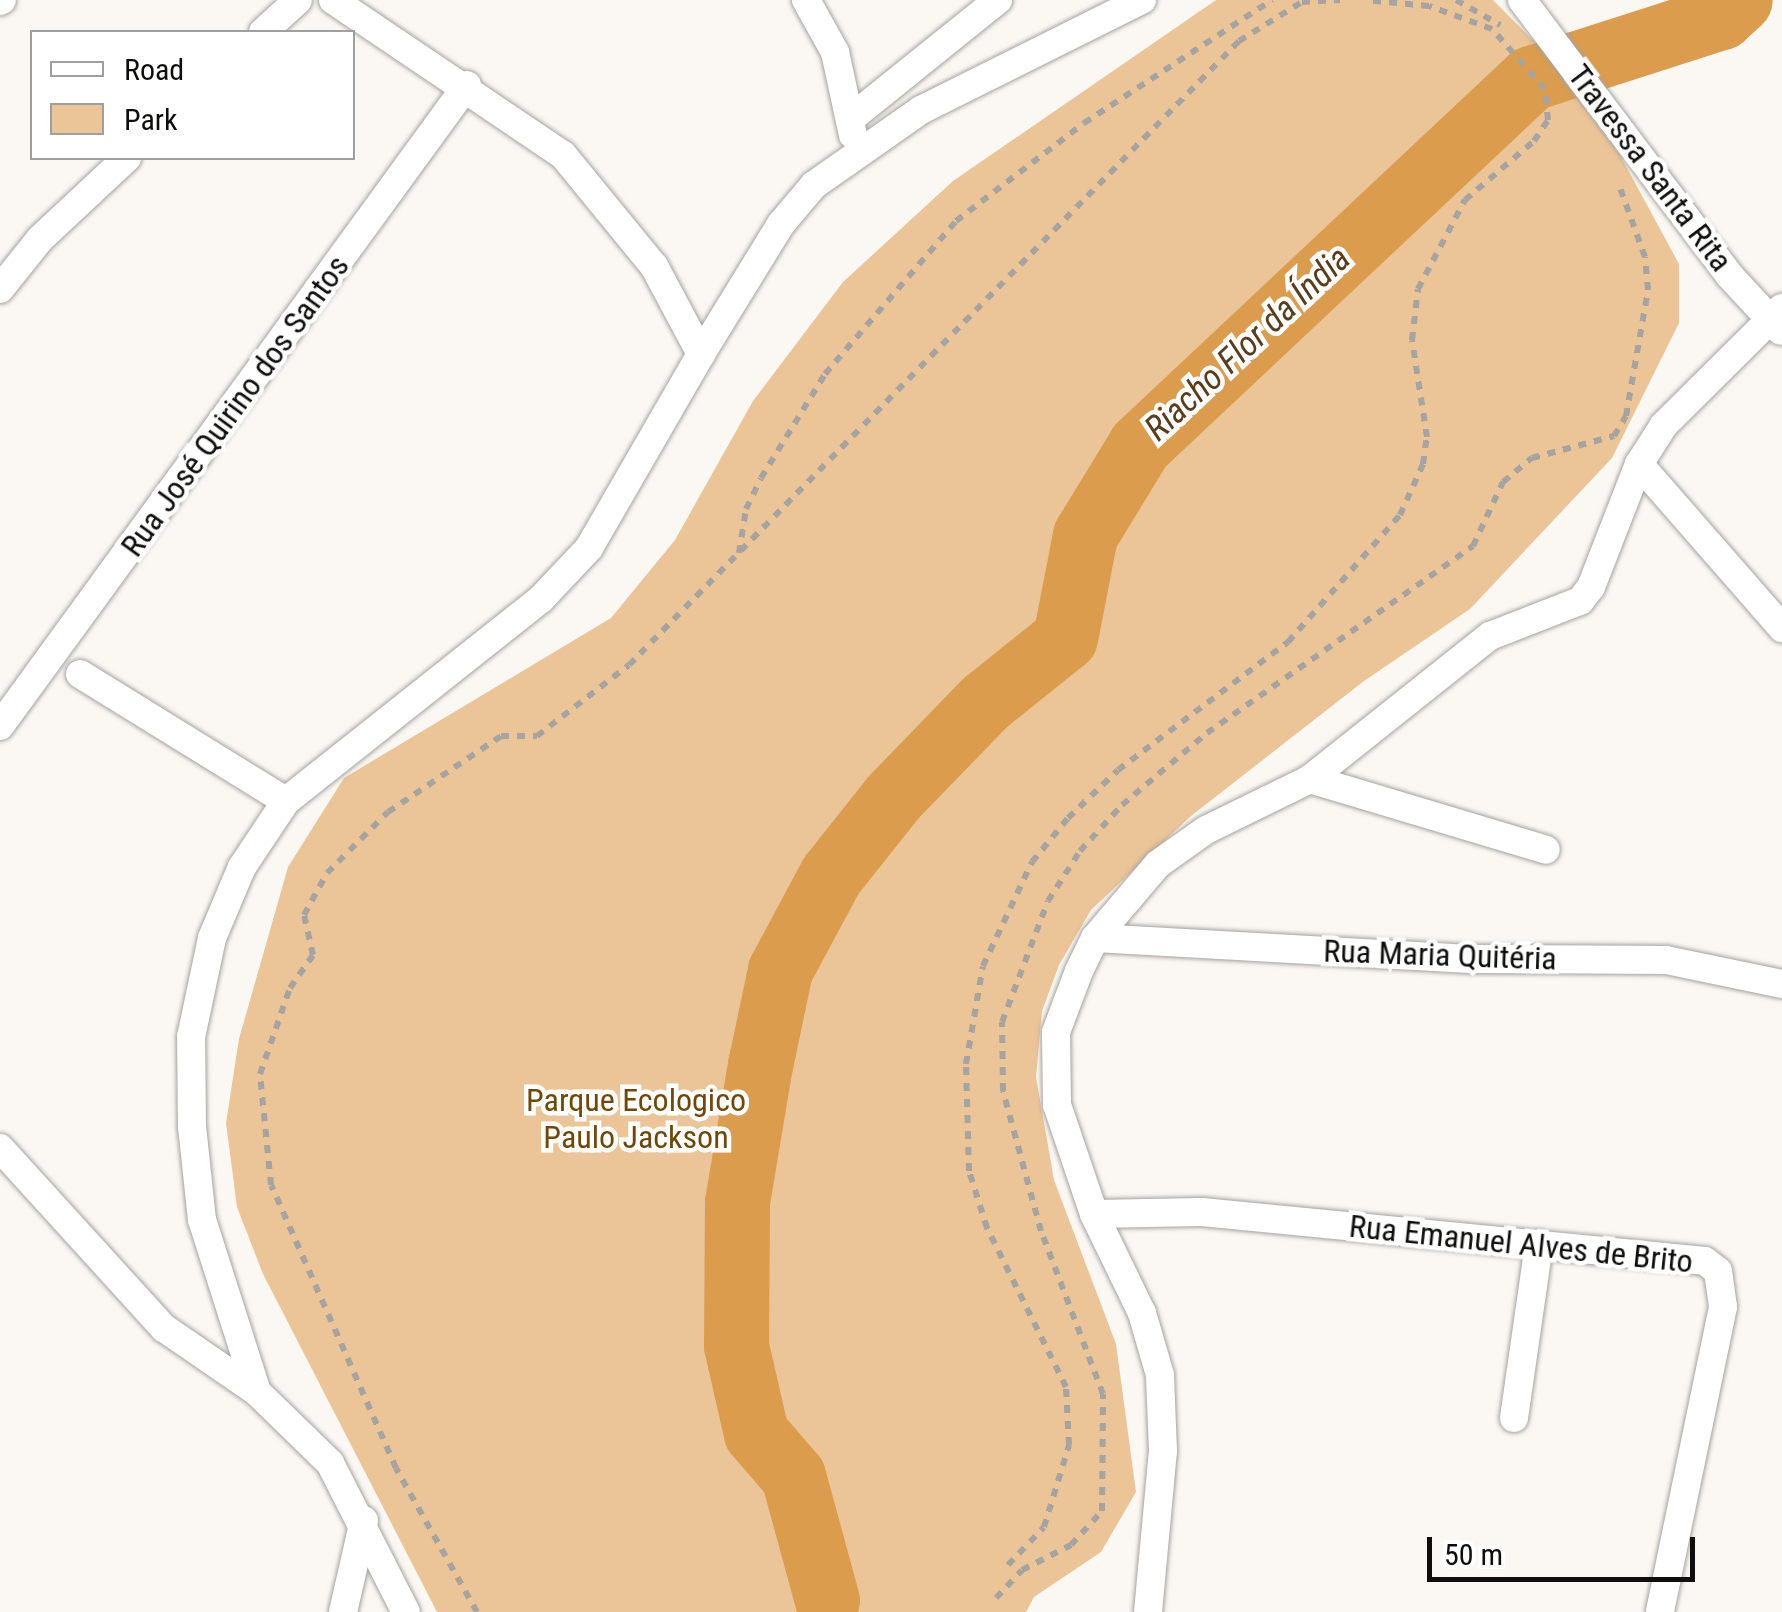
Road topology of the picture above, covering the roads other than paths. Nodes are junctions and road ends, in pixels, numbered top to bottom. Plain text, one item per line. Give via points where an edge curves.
1 (298, 0) edge
2 (332, 0) edge
3 (806, 0) edge
4 (998, 0) edge
5 (1142, 0) edge
6 (1522, 0) edge
7 (265, 30) edge
8 (467, 84) junction
9 (850, 119) junction
10 (856, 151) junction
11 (125, 160) edge
12 (0, 289) edge
13 (1778, 320) edge
14 (700, 354) junction
15 (1639, 464) junction
16 (1782, 628) edge
17 (80, 674) dead end
18 (0, 726) edge
19 (1310, 779) junction
20 (286, 801) junction
21 (1546, 850) dead end
22 (1096, 938) junction
23 (1782, 984) edge
24 (0, 1148) edge
25 (1094, 1214) junction
26 (1539, 1244) junction
27 (256, 1392) junction
28 (1514, 1418) dead end
29 (364, 1520) junction
30 (343, 1612) edge
31 (406, 1612) edge
32 (1148, 1612) edge
33 (1660, 1612) edge

1 - 7 street
2 - 8 street
3 - 9 street via 829,35
4 - 9 street
5 - 10 street via 920,110
6 - 13 street, Travessa Santa Rita
8 - 14 street via 563,155 605,201 654,266
8 - 18 street, Rua José Quirino dos Santos
9 - 10 street
10 - 14 street via 781,224
11 - 12 street via 40,239
13 - 15 street via 1664,425
14 - 20 street via 588,548 541,599
15 - 16 street
15 - 19 street via 1592,587 1580,601 1490,636
17 - 20 street
19 - 21 street
19 - 22 street via 1206,830 1158,864
20 - 27 street via 242,868 212,938 191,1037 202,1220
22 - 23 street, Rua Maria Quitéria via 1474,959 1666,960
22 - 25 street via 1067,997 1053,1071 1068,1148
24 - 27 street via 164,1328
25 - 26 street, Rua Emanuel Alves de Brito via 1202,1212
25 - 32 street via 1142,1313 1160,1375 1163,1450
26 - 28 street
26 - 33 street, Rua Emanuel Alves de Brito via 1706,1262 1718,1271 1723,1308
27 - 29 street via 330,1463
29 - 30 street
29 - 31 street

